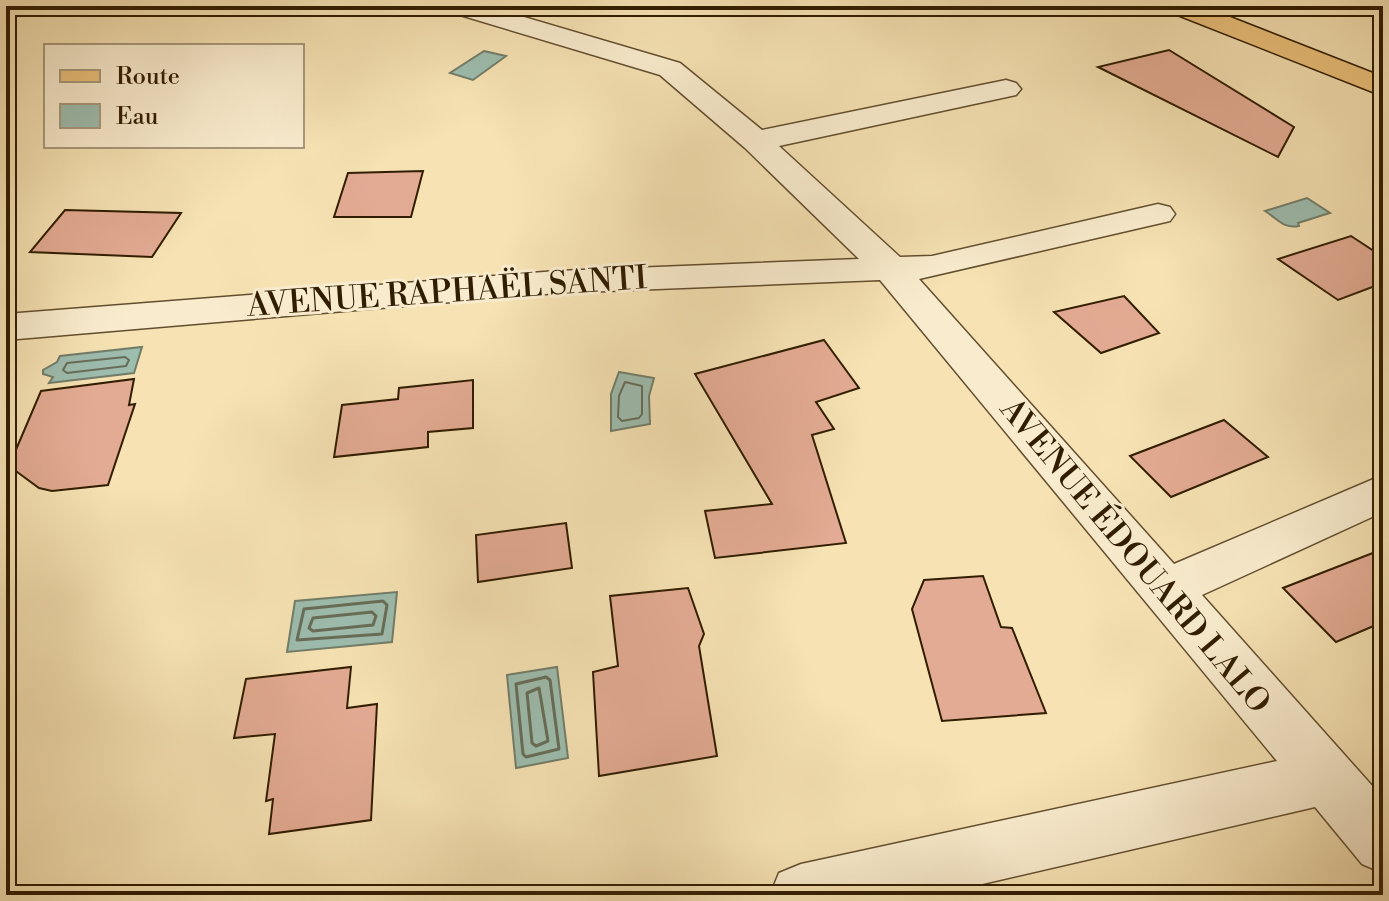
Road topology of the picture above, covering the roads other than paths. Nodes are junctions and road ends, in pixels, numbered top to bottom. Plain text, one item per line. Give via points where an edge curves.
1 (459, 6) edge
2 (1179, 6) edge
3 (1222, 6) edge
4 (1272, 42) junction
5 (1383, 68) edge
6 (1383, 78) edge
7 (1383, 87) edge
8 (1006, 89) dead end
9 (756, 141) junction
10 (1158, 214) dead end
11 (889, 267) junction
12 (6, 327) edge
13 (1383, 492) edge
14 (1164, 590) junction
15 (1324, 778) junction
16 (1383, 843) edge
17 (801, 895) edge

1 - 9 street, AVENUE ÉDOUARD LALO via 670,69
2 - 4 main road
3 - 5 main road
4 - 6 street via 1330,56
4 - 7 main road
8 - 9 street
9 - 11 street, AVENUE ÉDOUARD LALO
10 - 11 street, AVENUE RAPHAËL SANTI via 932,267
11 - 12 street, AVENUE RAPHAËL SANTI via 557,282
11 - 14 street, AVENUE ÉDOUARD LALO
13 - 14 street
14 - 15 street, AVENUE ÉDOUARD LALO
15 - 16 street, AVENUE ÉDOUARD LALO
15 - 17 street

